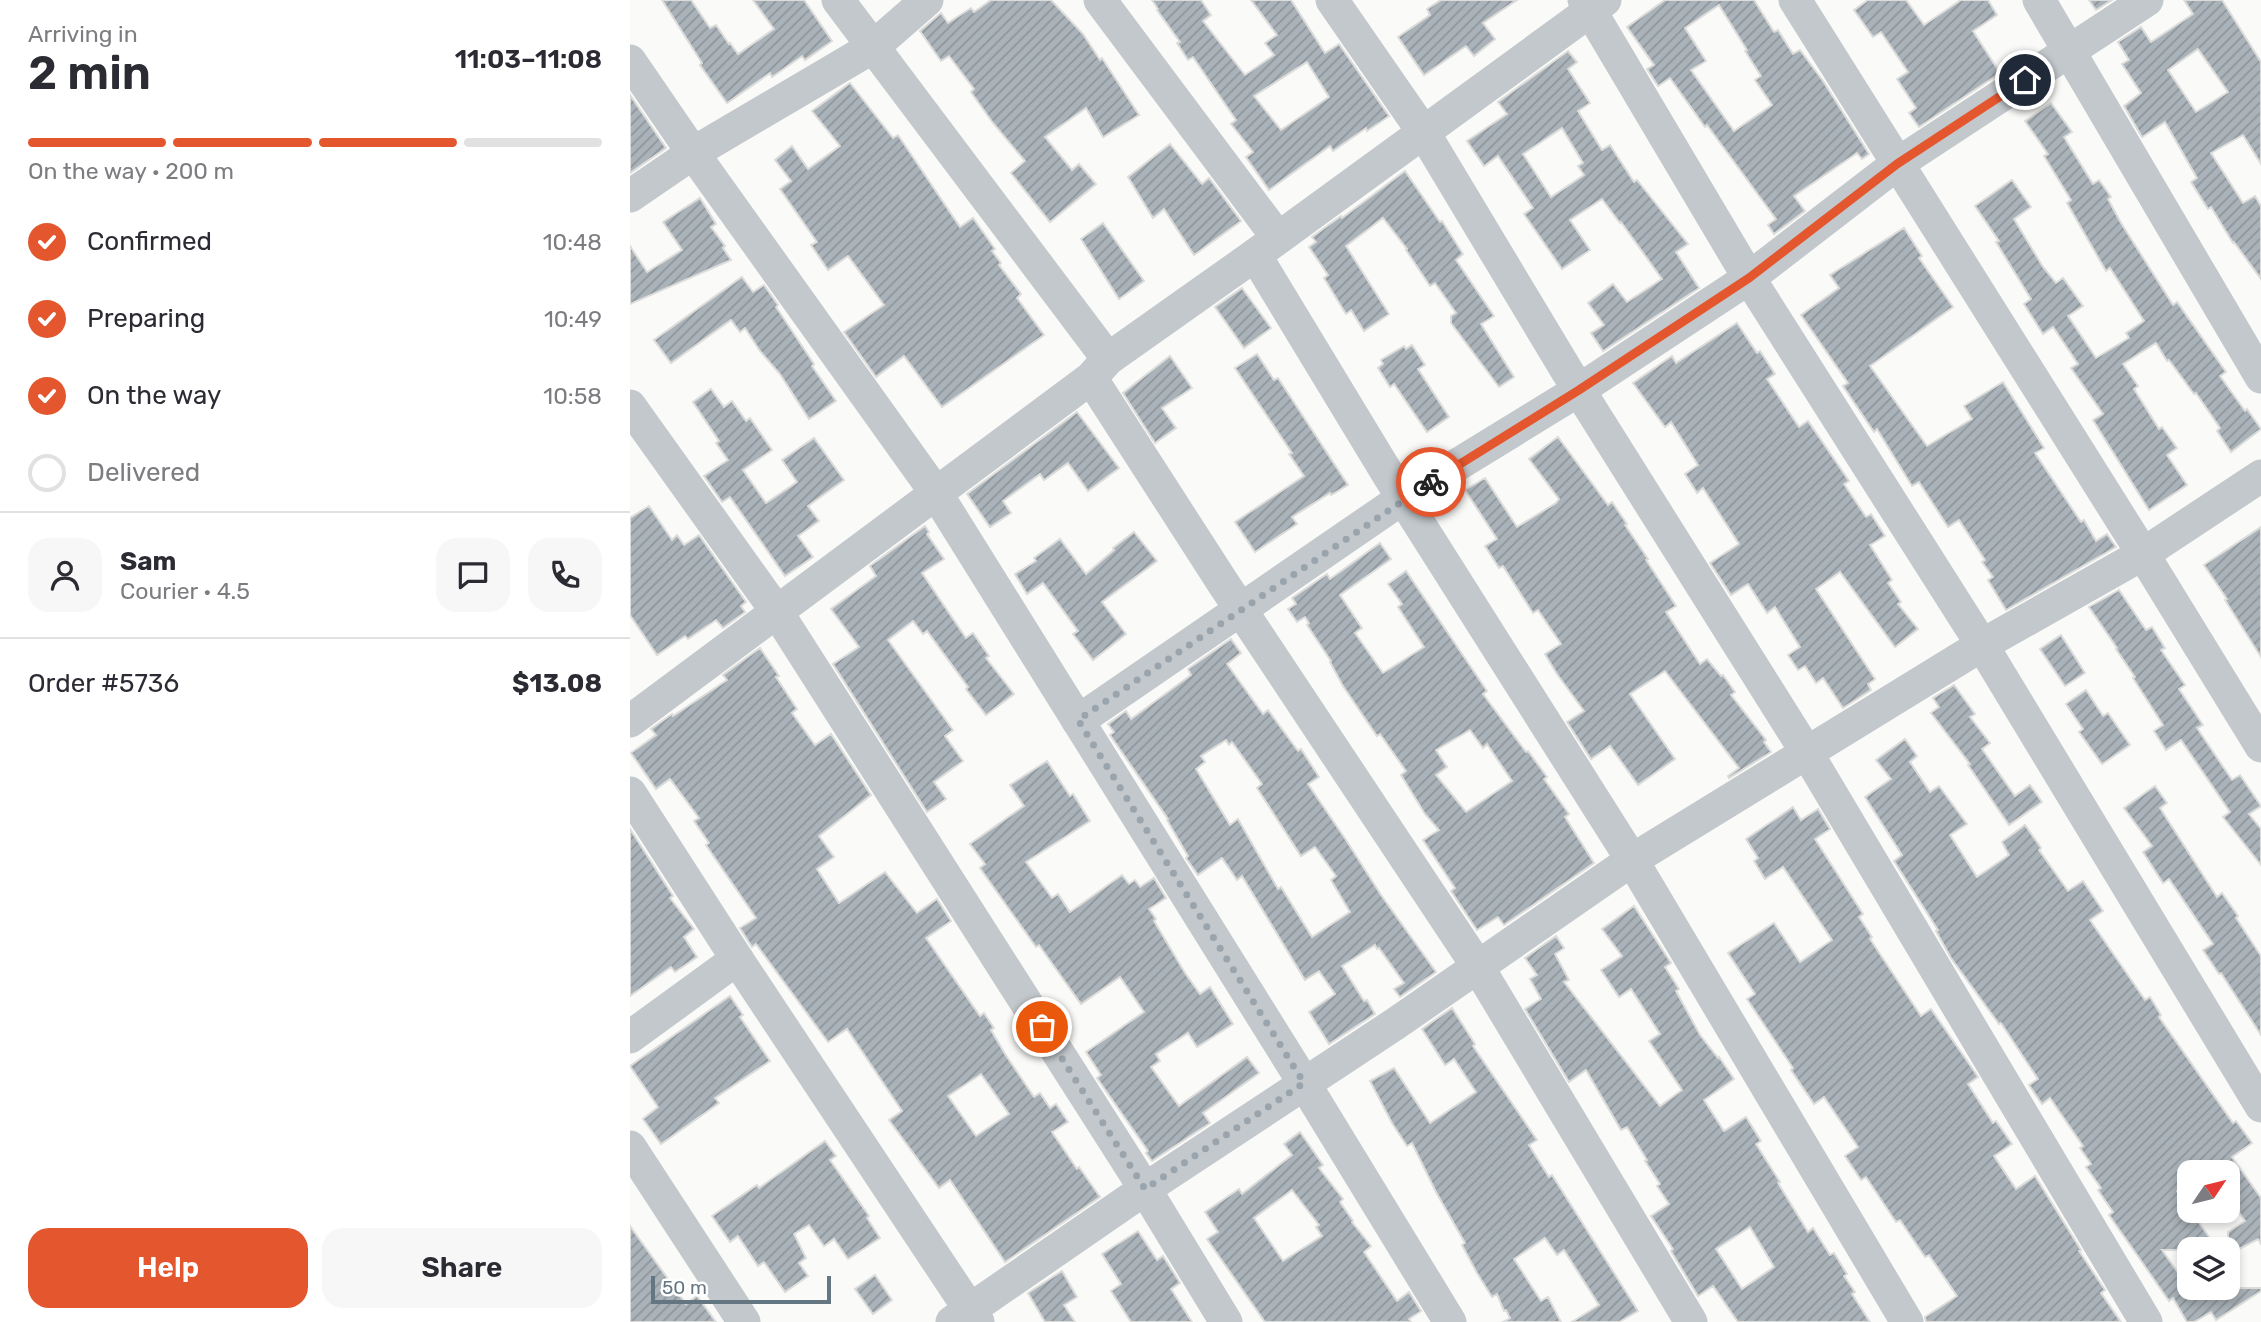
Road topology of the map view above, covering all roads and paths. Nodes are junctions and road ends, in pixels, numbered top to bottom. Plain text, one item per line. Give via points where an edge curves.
1 (838, 0) edge
2 (927, 0) edge
3 (1100, 0) edge
4 (1332, 0) edge
5 (1795, 0) edge
6 (2039, 0) edge
7 (2147, 0) edge
8 (1593, 3) edge
9 (873, 47) junction
10 (2068, 52) junction
11 (630, 61) edge
12 (1424, 133) junction
13 (693, 153) junction
14 (1897, 164) junction
15 (630, 196) edge
16 (1266, 247) junction
17 (1749, 278) junction
18 (1100, 368) junction
19 (2261, 377) edge
20 (1579, 390) junction
21 (630, 406) edge
22 (2261, 476) edge
23 (936, 493) junction
24 (1403, 498) junction
25 (2144, 554) junction
26 (1241, 610) junction
27 (777, 612) junction
28 (1982, 645) junction
29 (1078, 720) junction
30 (630, 721) edge
31 (2261, 746) edge
32 (1807, 753) junction
33 (630, 793) edge
34 (1632, 860) junction
35 (737, 959) junction
36 (1478, 967) junction
37 (630, 1037) edge
38 (1304, 1083) junction
39 (2261, 1106) edge
40 (630, 1147) edge
41 (1145, 1189) junction
42 (967, 1318) edge
43 (744, 1322) edge
44 (1226, 1322) edge
45 (1450, 1322) edge
46 (1691, 1322) edge
47 (1907, 1322) edge
48 (2146, 1322) edge

1 - 9 street
2 - 9 street
3 - 16 street
4 - 12 street
5 - 14 street
6 - 10 street
7 - 10 street
8 - 12 street
8 - 17 street
9 - 13 street
9 - 18 street
10 - 14 street
10 - 19 street
11 - 13 street
12 - 16 street
12 - 20 street
13 - 15 street
13 - 23 street
14 - 17 street
14 - 25 street
16 - 18 street
16 - 24 street
17 - 20 street
17 - 28 street
18 - 23 street
18 - 26 street
20 - 24 street
20 - 32 street
21 - 27 street
22 - 25 street
23 - 27 street
23 - 29 street
24 - 26 street
24 - 34 street
25 - 28 street
25 - 31 street
26 - 29 street
26 - 36 street
27 - 30 street
27 - 41 street
28 - 32 street
28 - 39 street
29 - 38 street
32 - 34 street
32 - 48 street
33 - 35 street
34 - 36 street
34 - 47 street
35 - 37 street
35 - 42 street
36 - 38 street
36 - 46 street
38 - 41 street
38 - 45 street
40 - 43 street
41 - 42 street
41 - 44 street

